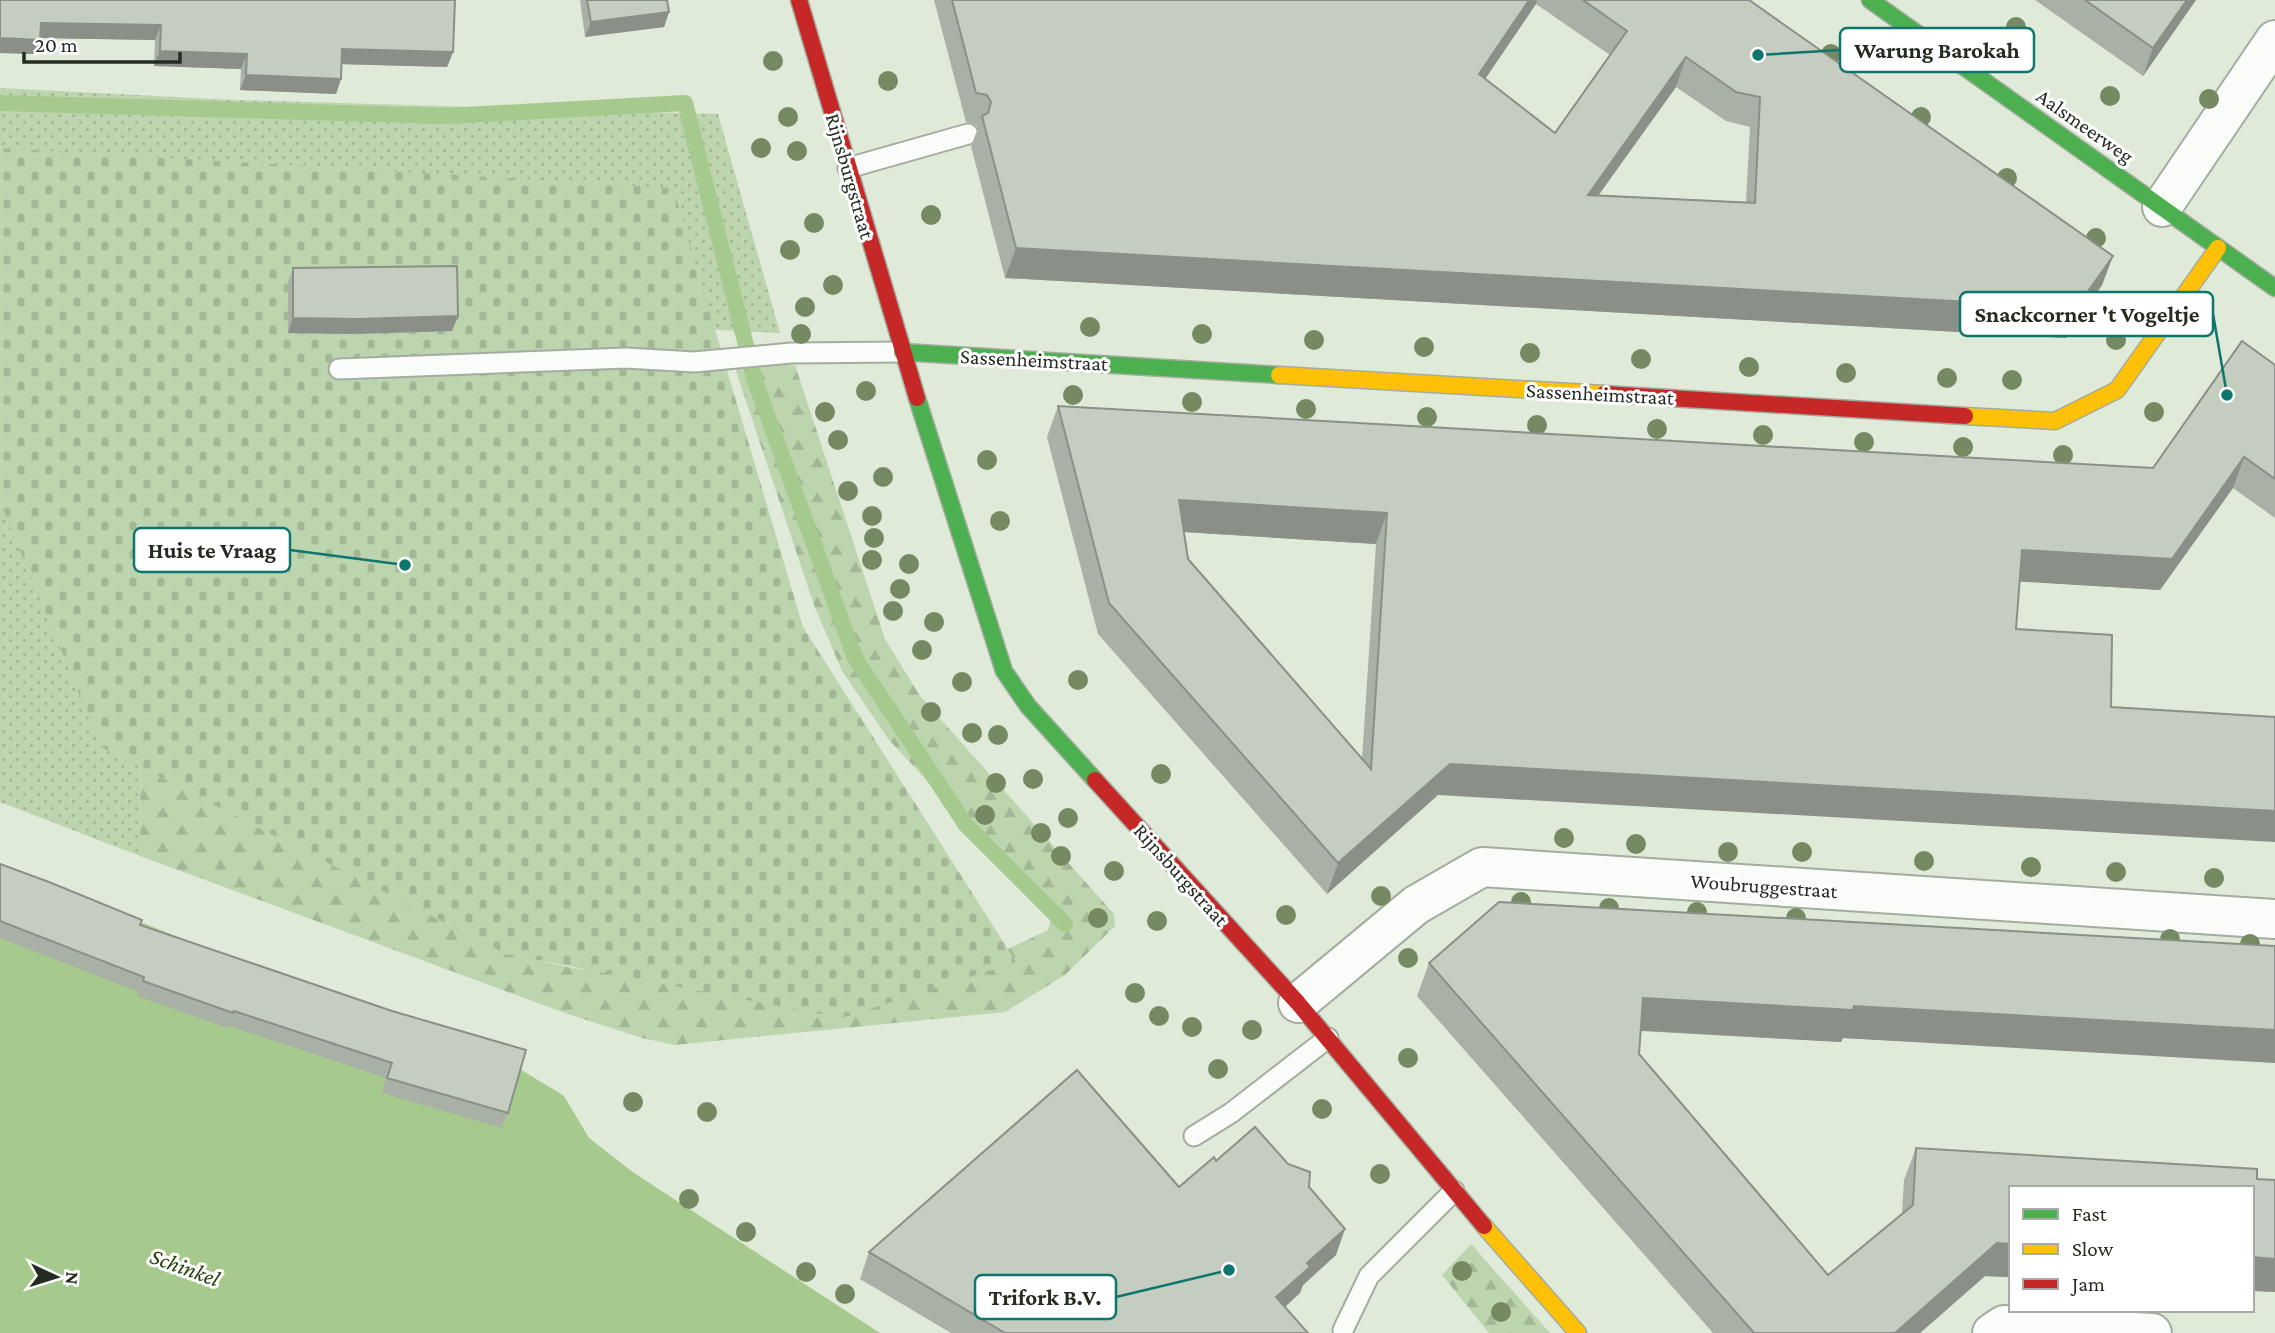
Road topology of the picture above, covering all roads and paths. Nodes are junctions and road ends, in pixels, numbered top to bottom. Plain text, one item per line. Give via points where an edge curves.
1 (799, 0) edge
2 (1870, 0) edge
3 (2275, 40) edge
4 (968, 134) dead end
5 (848, 168) junction
6 (2162, 206) junction
7 (2218, 248) junction
8 (2275, 288) edge
9 (902, 352) junction
10 (339, 369) dead end
11 (2275, 919) edge
12 (1298, 1003) junction
13 (1328, 1038) junction
14 (1194, 1136) dead end
15 (1454, 1191) junction
16 (1343, 1330) dead end
17 (1578, 1333) edge
18 (1992, 1333) edge
19 (2152, 1333) edge

1 - 5 street, Rijnsburgstraat
2 - 6 street, Aalsmeerweg
3 - 6 street
4 - 5 lane
5 - 9 street, Rijnsburgstraat
6 - 7 street, Aalsmeerweg
7 - 8 street, Aalsmeerweg
7 - 9 street, Sassenheimstraat via 2117,390 2055,421
9 - 10 lane via 791,353 694,362 626,358
9 - 12 street, Rijnsburgstraat via 1004,671 1028,706
11 - 12 street, Woubruggestraat via 1482,867 1416,905
12 - 13 street, Rijnsburgstraat
13 - 14 lane
13 - 15 street, Rijnsburgstraat
15 - 16 lane via 1369,1276
15 - 17 street, Rijnsburgstraat
18 - 19 street via 2004,1325

